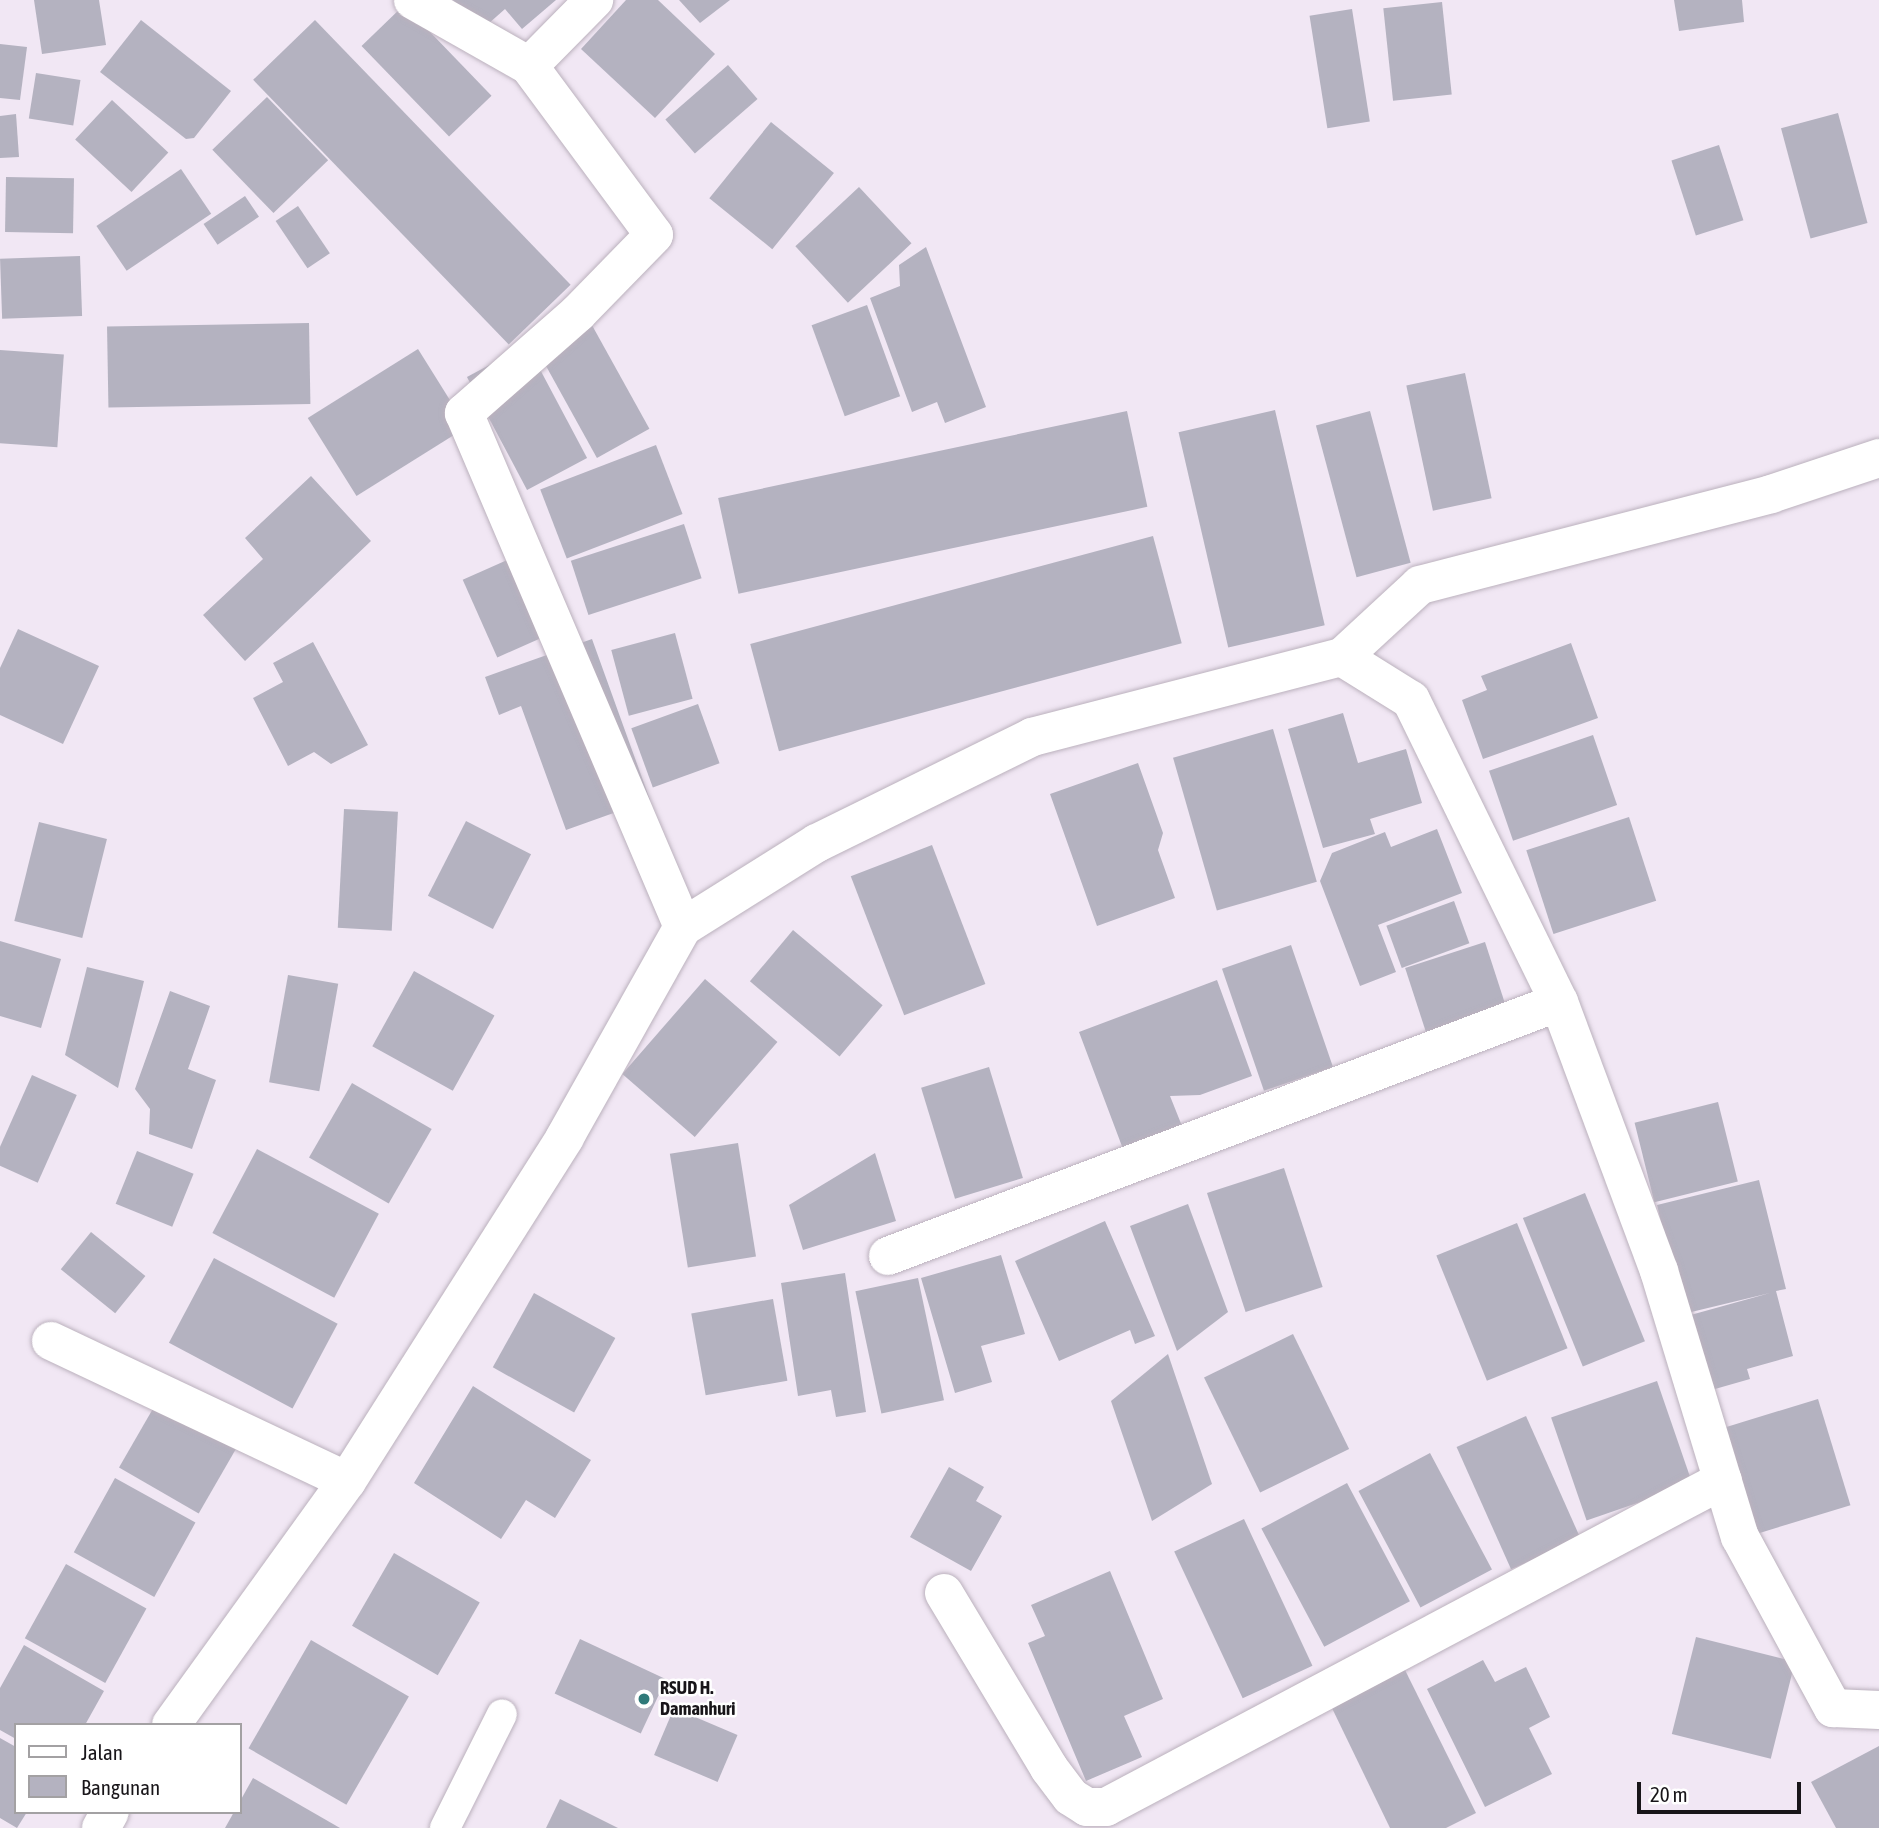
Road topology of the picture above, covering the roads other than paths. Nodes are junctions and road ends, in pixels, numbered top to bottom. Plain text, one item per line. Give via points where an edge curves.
1 (413, 0) edge
2 (594, 0) edge
3 (529, 66) junction
4 (1879, 458) edge
5 (1342, 657) junction
6 (683, 927) junction
7 (1559, 1002) junction
8 (888, 1256) dead end
9 (51, 1341) dead end
10 (1723, 1480) junction
11 (347, 1481) junction
12 (944, 1593) dead end
13 (1879, 1710) edge
14 (502, 1714) dead end
15 (172, 1723) edge
16 (445, 1828) edge

1 - 3 street
2 - 3 street
3 - 6 street via 654,235 578,313 464,413
4 - 5 street via 1771,494 1420,585
5 - 6 street via 1032,737 817,843
5 - 7 street via 1411,700
6 - 11 street via 565,1137
7 - 8 street
7 - 10 street via 1659,1271
9 - 11 street
10 - 12 street via 1106,1807 1087,1807 1071,1797 1049,1768
10 - 13 street via 1740,1537 1833,1708
11 - 15 street
14 - 16 lane

